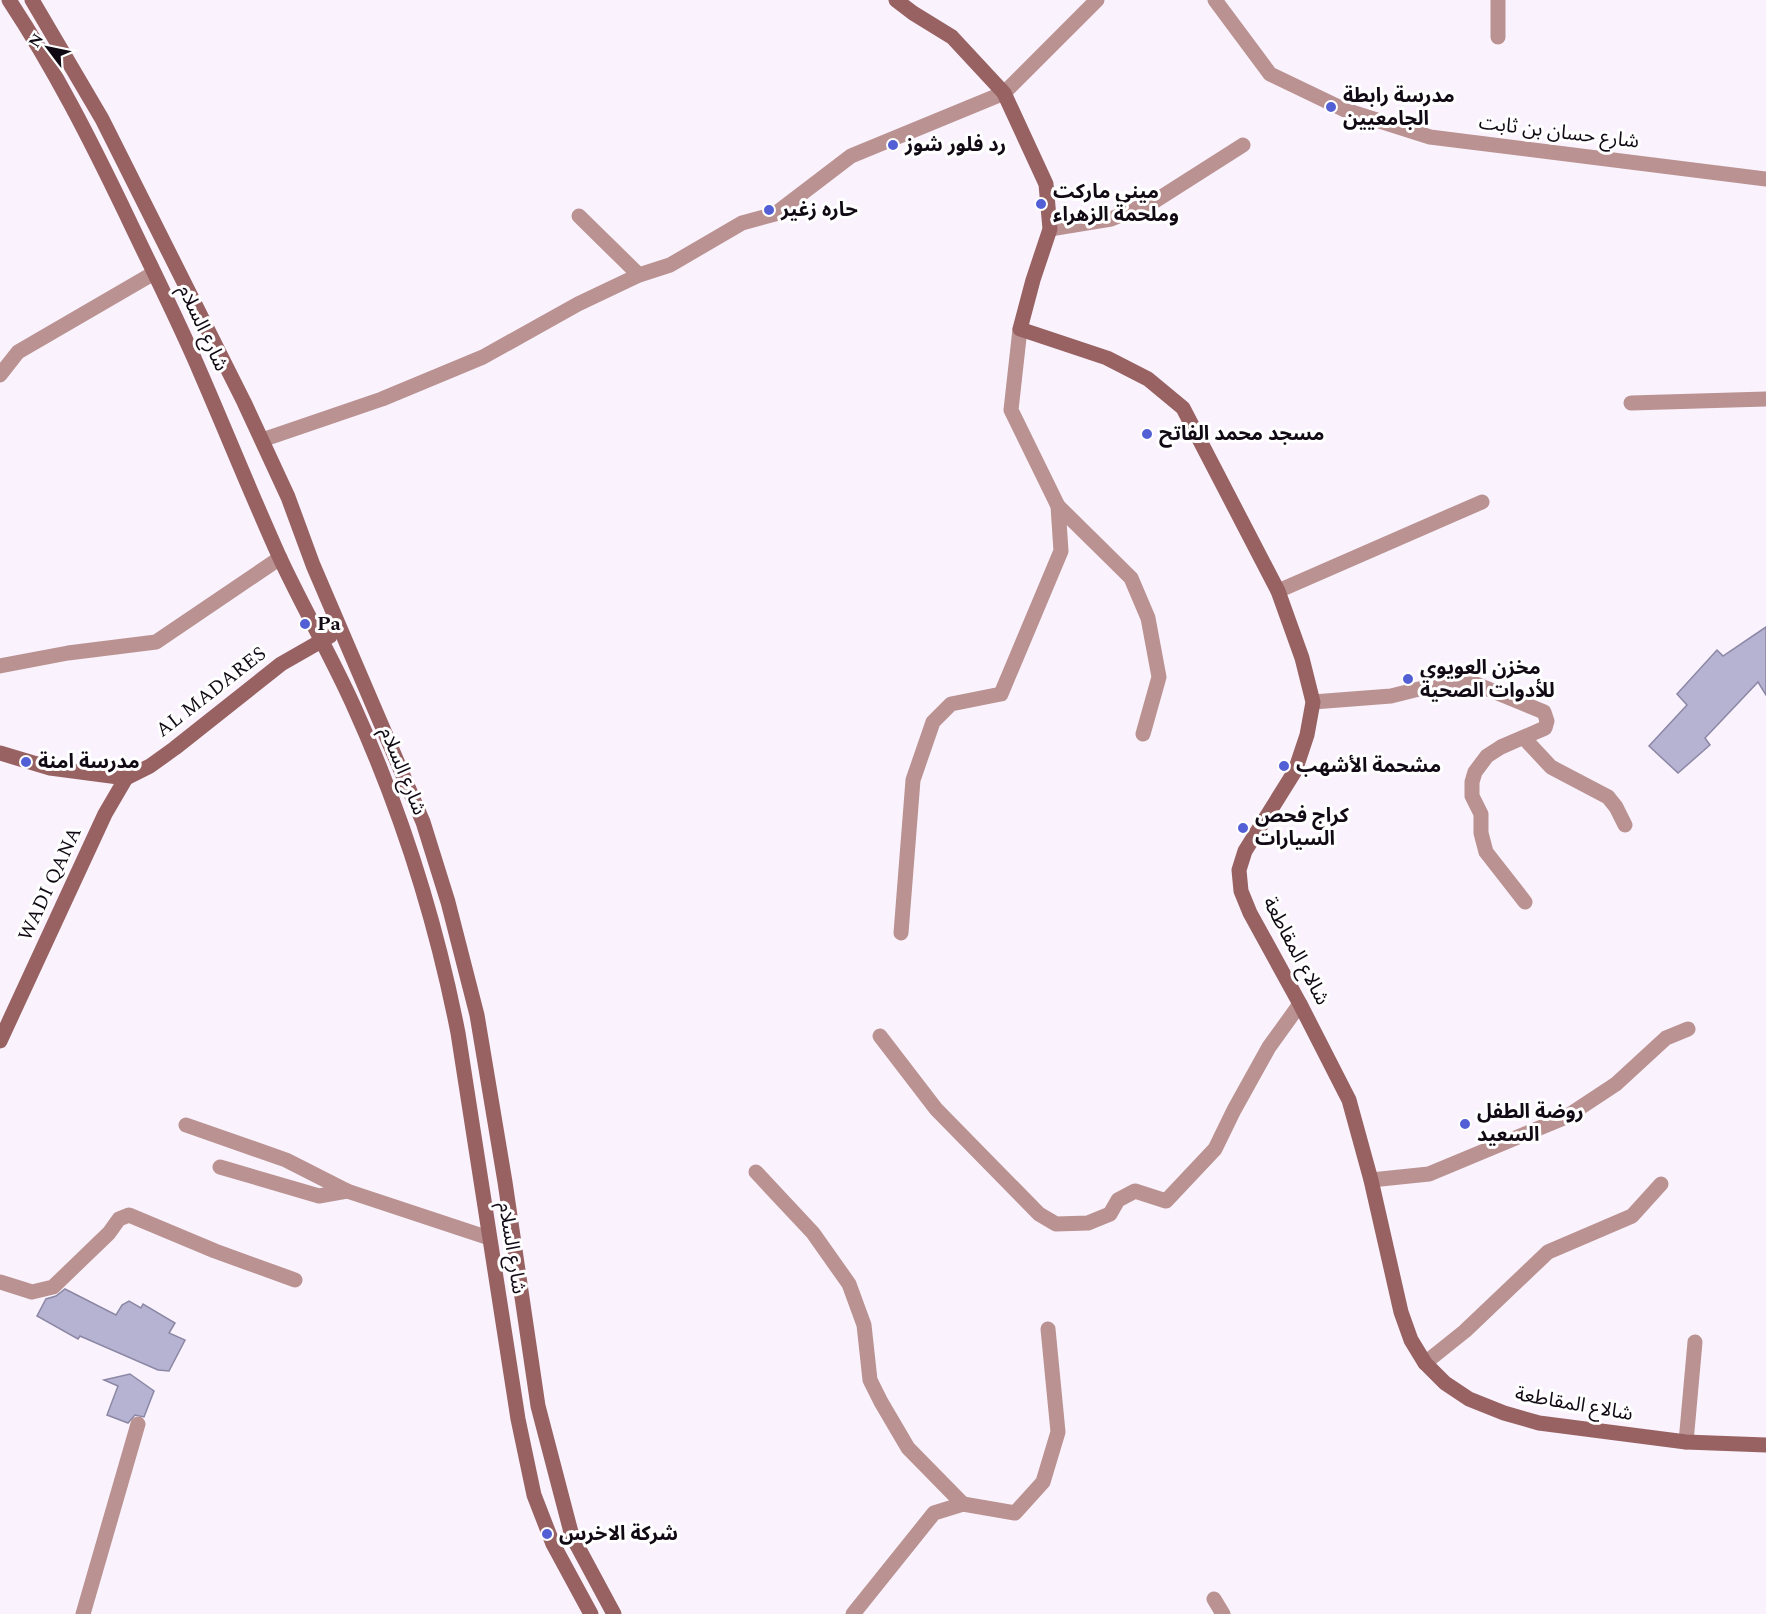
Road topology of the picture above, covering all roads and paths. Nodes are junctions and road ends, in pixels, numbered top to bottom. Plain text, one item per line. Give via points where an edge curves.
1 (9, 0) edge
2 (32, 0) edge
3 (896, 0) edge
4 (1097, 0) edge
5 (1215, 0) edge
6 (1497, 0) edge
7 (1498, 37) dead end
8 (1004, 93) junction
9 (1243, 145) dead end
10 (1766, 179) edge
11 (579, 216) dead end
12 (1050, 229) junction
13 (154, 273) junction
14 (639, 275) junction
15 (1020, 329) junction
16 (0, 375) edge
17 (1766, 399) edge
18 (1631, 403) dead end
19 (262, 440) junction
20 (1482, 502) dead end
21 (1058, 506) junction
22 (280, 558) junction
23 (1278, 591) junction
24 (341, 631) junction
25 (321, 640) junction
26 (0, 666) edge
27 (1313, 702) junction
28 (1143, 735) dead end
29 (1524, 738) junction
30 (0, 753) edge
31 (126, 778) junction
32 (1625, 825) dead end
33 (1525, 902) dead end
34 (901, 933) dead end
35 (1300, 1004) junction
36 (1688, 1029) dead end
37 (880, 1036) dead end
38 (0, 1041) edge
39 (186, 1125) dead end
40 (220, 1167) dead end
41 (756, 1172) dead end
42 (1371, 1180) junction
43 (1661, 1184) dead end
44 (347, 1191) junction
45 (489, 1238) junction
46 (295, 1280) dead end
47 (0, 1282) edge
48 (1048, 1329) dead end
49 (1695, 1342) dead end
50 (1425, 1363) junction
51 (138, 1424) dead end
52 (1686, 1442) junction
53 (1766, 1445) edge
54 (963, 1504) junction
55 (1214, 1599) dead end
56 (83, 1614) edge
57 (591, 1614) edge
58 (614, 1614) edge
59 (853, 1614) edge
60 (1223, 1614) edge

1 - 13 main road, شارع السلام via 89,136
2 - 19 main road, شارع السلام via 102,119
3 - 8 main road via 952,37
4 - 8 street
5 - 10 street, شارع حسان بن ثابت via 1270,74 1345,110 1430,137
6 - 7 street
8 - 12 main road via 1046,184
8 - 14 street via 851,156 775,214 742,223 670,265
9 - 12 street via 1155,201 1111,219
11 - 14 street
12 - 15 main road
13 - 16 street via 18,352
13 - 22 main road, شارع السلام
14 - 19 street via 483,357 382,399
15 - 21 street via 1011,410
15 - 23 main road, شالاع المقاطعة via 1107,358 1148,379 1183,408
17 - 18 street
19 - 24 main road, شارع السلام
20 - 23 street
21 - 28 street via 1131,578 1148,618 1159,677
21 - 34 street via 1061,551 1000,694 951,704 933,722 913,780
22 - 25 main road, شارع السلام
22 - 26 street via 156,642
23 - 27 main road, شالاع المقاطعة
24 - 25 main road, AL MADARES
24 - 58 main road, شارع السلام via 423,822 448,902 477,1015 538,1406 572,1536
25 - 31 main road, AL MADARES via 281,664 150,766
25 - 45 main road, شارع السلام via 355,709 400,819 431,914 458,1033
27 - 29 street via 1390,696 1435,685 1472,682 1545,713 1545,728
27 - 35 main road, شالاع المقاطعة via 1295,771 1245,850 1239,870 1241,891 1250,913
29 - 32 street via 1551,767 1608,797
29 - 33 street via 1487,756 1475,772 1472,792 1482,817 1486,852
30 - 31 main road via 50,768
31 - 38 main road, WADI QANA via 105,814
35 - 37 street via 1269,1047 1215,1149 1166,1201 1135,1191 1118,1200 1110,1214 1088,1223 1056,1224 1039,1214 936,1109
35 - 42 main road, شالاع المقاطعة via 1349,1100
36 - 42 street via 1666,1038 1616,1084 1566,1117 1429,1174
39 - 44 street via 286,1160
40 - 44 street via 319,1196
41 - 54 street via 813,1233 849,1284 864,1325 870,1380 881,1402 908,1448
42 - 50 main road, شالاع المقاطعة via 1401,1312
43 - 50 street via 1632,1216 1548,1252 1466,1331
44 - 45 street
45 - 57 main road, شارع السلام via 534,1495 553,1544
46 - 47 street via 129,1215 120,1219 53,1287 32,1292
48 - 54 street via 1058,1432 1043,1482 1015,1513
49 - 52 street
50 - 52 main road, شالاع المقاطعة via 1445,1383 1470,1399 1504,1413 1539,1423
51 - 56 street
52 - 53 main road, شالاع المقاطعة
54 - 59 street via 934,1513
55 - 60 street

